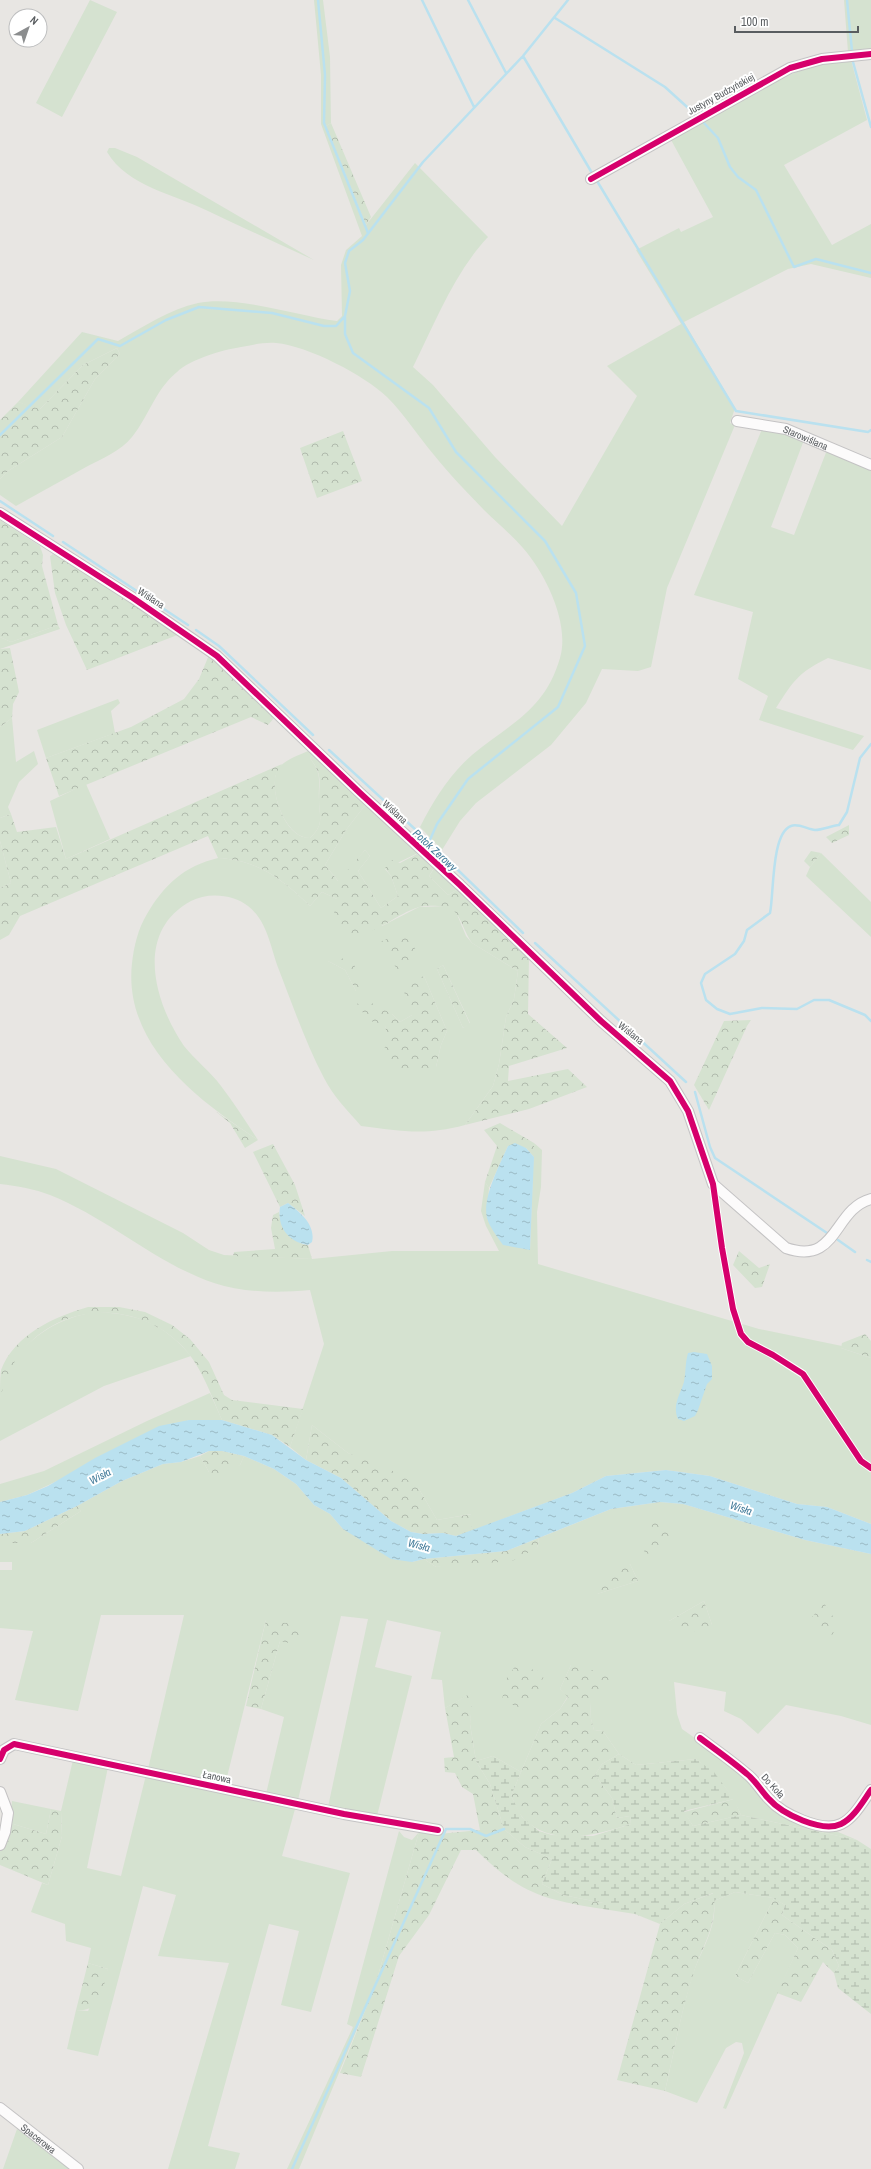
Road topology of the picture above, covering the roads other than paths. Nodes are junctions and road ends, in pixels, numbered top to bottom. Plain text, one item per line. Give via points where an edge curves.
1 (871, 54) edge
2 (591, 179) dead end
3 (737, 421) dead end
4 (871, 465) edge
5 (0, 514) edge
6 (871, 1199) edge
7 (700, 1738) dead end
8 (0, 1759) edge
9 (871, 1790) edge
10 (0, 1792) edge
11 (438, 1830) dead end
12 (0, 1845) edge
13 (0, 2108) edge
14 (78, 2169) edge

1 - 2 street, Justyny Budzyńskiej via 822,59 790,68
3 - 4 street, Starowiślana via 786,429
5 - 6 street, Wiślana via 133,598 217,656 601,1021 670,1081 688,1111 713,1184 786,1248 801,1252 823,1247 855,1208
7 - 9 street, Do Koła via 756,1781 769,1800 786,1814 819,1825 840,1825 849,1819
8 - 11 street, Łanowa via 4,1750 14,1744 330,1811
10 - 12 street via 8,1813
13 - 14 street, Spacerowa

